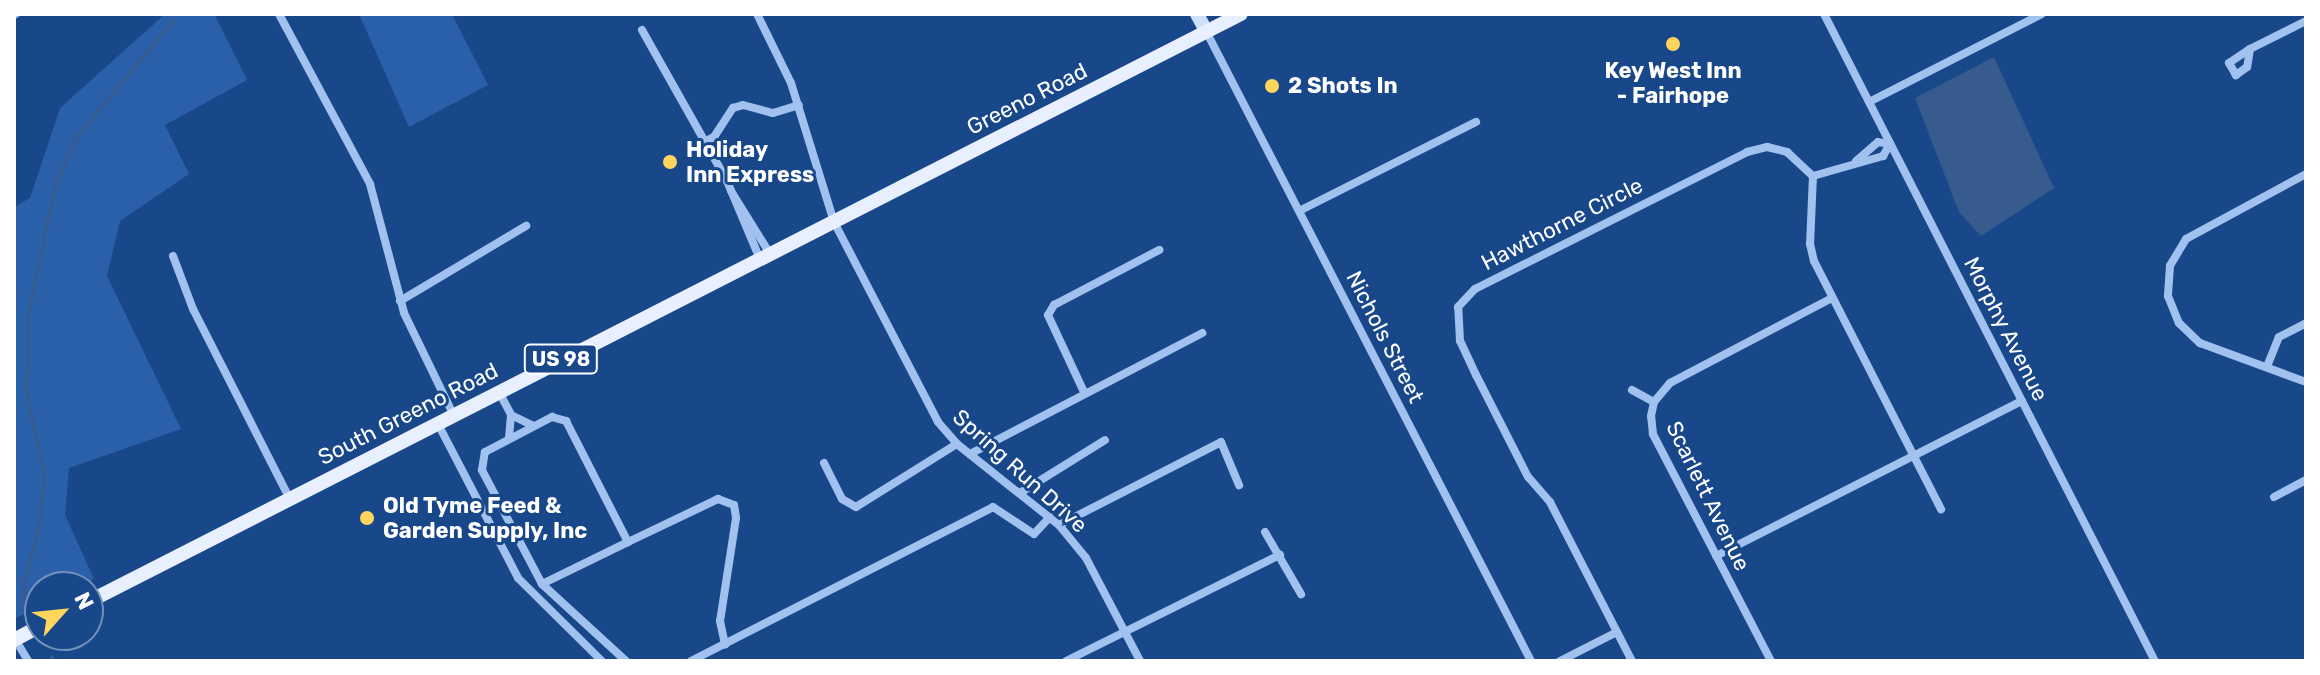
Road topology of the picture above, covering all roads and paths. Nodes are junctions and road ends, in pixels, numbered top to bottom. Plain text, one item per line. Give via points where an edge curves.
1 (279, 14) edge
2 (757, 14) edge
3 (1197, 14) edge
4 (1241, 14) edge
5 (1824, 14) edge
6 (2042, 14) edge
7 (2306, 21) edge
8 (642, 30) dead end
9 (1206, 31) junction
10 (2250, 49) dead end
11 (1869, 102) junction
12 (799, 105) junction
13 (1476, 122) dead end
14 (702, 143) junction
15 (1890, 144) junction
16 (2306, 174) edge
17 (1813, 176) junction
18 (1301, 210) junction
19 (834, 222) junction
20 (526, 226) dead end
21 (1159, 250) dead end
22 (173, 256) dead end
23 (765, 256) junction
24 (1832, 298) junction
25 (400, 301) junction
26 (2306, 323) edge
27 (1202, 333) dead end
28 (2268, 364) junction
29 (2306, 382) edge
30 (1632, 390) dead end
31 (499, 392) junction
32 (1084, 392) junction
33 (2022, 401) junction
34 (1654, 402) junction
35 (511, 415) junction
36 (454, 416) junction
37 (438, 424) junction
38 (534, 426) junction
39 (509, 438) junction
40 (1105, 440) dead end
41 (957, 444) junction
42 (970, 454) junction
43 (1914, 456) junction
44 (824, 463) dead end
45 (2306, 480) edge
46 (1239, 485) dead end
47 (1020, 493) junction
48 (2274, 497) dead end
49 (290, 499) junction
50 (1941, 509) dead end
51 (1050, 517) junction
52 (1059, 525) junction
53 (1265, 532) dead end
54 (628, 542) junction
55 (1280, 555) junction
56 (1716, 556) junction
57 (542, 584) junction
58 (104, 594) edge
59 (1301, 594) dead end
60 (1125, 631) junction
61 (1617, 632) junction
62 (15, 639) edge
63 (725, 644) junction
64 (28, 661) edge
65 (602, 661) edge
66 (626, 661) edge
67 (691, 661) edge
68 (1066, 661) edge
69 (1140, 661) edge
70 (1531, 661) edge
71 (1560, 661) edge
72 (1632, 661) edge
73 (1771, 661) edge
74 (2155, 661) edge

1 - 25 street via 370,184
2 - 12 street, Spring Run Drive
3 - 9 street
4 - 9 main road, Greeno Road / US 98
5 - 11 street, Morphy Avenue
6 - 11 street
7 - 10 street
8 - 14 street
9 - 18 street, Nichols Street
9 - 19 main road, Greeno Road / US 98
11 - 15 street, Morphy Avenue
12 - 14 street via 773,113 743,105 733,108 714,137
12 - 19 street, Spring Run Drive
13 - 18 street
14 - 23 street via 741,199
15 - 17 street via 1883,156
15 - 33 street, Morphy Avenue
16 - 28 street via 2203,226 2186,239 2170,266 2168,296 2179,323 2200,343
17 - 24 street via 1810,244
17 - 61 street, Hawthorne Circle via 1787,152 1767,147 1747,152 1467,295 1458,307 1460,341 1528,477 1550,502
18 - 70 street, Nichols Street
19 - 23 main road, South Greeno Road / US 98
19 - 41 street, Spring Run Drive via 938,422
20 - 25 street
21 - 32 street via 1054,305 1048,315
22 - 49 street via 193,309
23 - 31 main road, South Greeno Road / US 98
24 - 34 street, Scarlett Avenue via 1670,383
24 - 43 street
25 - 36 street via 417,348
26 - 28 street via 2279,337
27 - 32 street
28 - 29 street
30 - 34 street
31 - 35 street
31 - 36 main road, South Greeno Road / US 98
32 - 42 street
33 - 43 street
33 - 74 street, Morphy Avenue
34 - 56 street, Scarlett Avenue via 1653,434
35 - 38 street
35 - 39 street
36 - 37 main road, South Greeno Road / US 98
37 - 49 main road, South Greeno Road / US 98
37 - 65 street via 518,578
38 - 39 street
38 - 54 street via 557,416 566,421
39 - 57 street via 485,452 480,464
40 - 47 street
41 - 42 street, Spring Run Drive
41 - 44 street via 856,507 842,499
42 - 47 street, Spring Run Drive
43 - 50 street
43 - 56 street
45 - 48 street
46 - 52 street via 1221,442
47 - 51 street, Spring Run Drive
49 - 58 main road, South Greeno Road / US 98
51 - 52 street, Spring Run Drive
51 - 63 street via 1034,534 993,507
52 - 60 street, Spring Run Drive via 1086,558
53 - 55 street
54 - 57 street
54 - 63 street via 718,499 734,505 720,621
55 - 59 street
55 - 60 street
56 - 73 street, Scarlett Avenue
57 - 66 street
60 - 68 street
60 - 69 street, Spring Run Drive
61 - 71 street
61 - 72 street, Hawthorne Circle
62 - 64 street
63 - 67 street

